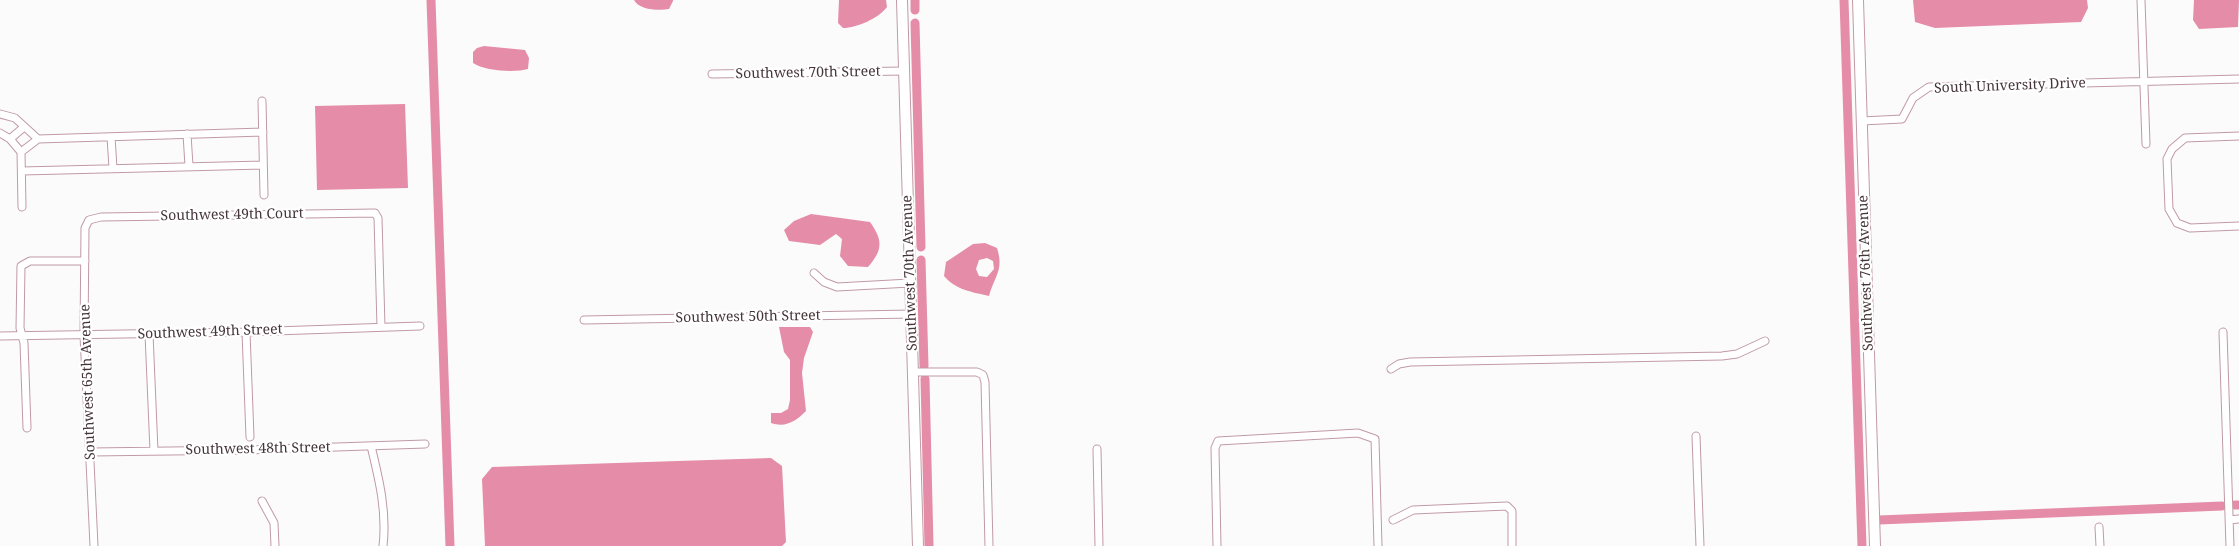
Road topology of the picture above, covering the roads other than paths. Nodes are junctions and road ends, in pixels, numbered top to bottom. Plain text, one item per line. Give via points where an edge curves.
1 (902, 0) edge
2 (1858, 0) edge
3 (2141, 0) edge
4 (904, 71) junction
5 (712, 74) dead end
6 (2239, 79) edge
7 (2143, 81) junction
8 (262, 101) dead end
9 (0, 114) edge
10 (1862, 120) junction
11 (24, 127) junction
12 (263, 132) junction
13 (0, 133) edge
14 (187, 134) junction
15 (2239, 136) edge
16 (111, 137) junction
17 (10, 139) junction
18 (38, 139) junction
19 (2146, 144) dead end
20 (21, 152) junction
21 (263, 165) junction
22 (189, 166) junction
23 (113, 168) junction
24 (22, 171) junction
25 (264, 195) dead end
26 (22, 207) dead end
27 (89, 220) joint
28 (2239, 226) edge
29 (85, 261) junction
30 (814, 273) dead end
31 (910, 283) junction
32 (911, 314) junction
33 (584, 320) dead end
34 (420, 326) dead end
35 (380, 327) junction
36 (246, 332) junction
37 (2223, 332) dead end
38 (149, 334) junction
39 (84, 335) junction
40 (0, 336) edge
41 (22, 336) junction
42 (1765, 341) dead end
43 (1391, 369) dead end
44 (913, 372) junction
45 (27, 428) dead end
46 (1696, 436) dead end
47 (250, 437) dead end
48 (424, 444) dead end
49 (371, 446) junction
50 (1097, 449) dead end
51 (154, 450) junction
52 (90, 452) junction
53 (262, 501) dead end
54 (2239, 519) edge
55 (1393, 520) dead end
56 (2229, 520) junction
57 (2099, 527) dead end
58 (94, 546) edge
59 (275, 546) edge
60 (383, 546) edge
61 (918, 546) edge
62 (989, 546) edge
63 (1099, 546) edge
64 (1217, 546) edge
65 (1378, 546) edge
66 (1512, 546) edge
67 (1700, 546) edge
68 (1875, 546) edge
69 (2100, 546) edge
70 (2230, 546) edge

1 - 4 street, Southwest 70th Avenue
2 - 10 street, Southwest 76th Avenue
3 - 7 street
4 - 5 street, Southwest 70th Street
4 - 31 street, Southwest 70th Avenue
6 - 7 street, South University Drive
7 - 10 street, South University Drive via 1929,88 1914,98 1902,119
7 - 19 street
8 - 12 street
9 - 11 street via 15,118
10 - 68 street, Southwest 76th Avenue
11 - 17 street
11 - 18 street
12 - 14 street
12 - 21 street
13 - 17 street
14 - 16 street
14 - 22 street
15 - 28 street via 2185,138 2172,149 2167,159 2169,209 2178,223 2190,228
16 - 18 street
16 - 23 street
17 - 20 street
18 - 20 street
20 - 24 street
21 - 22 street
21 - 25 street
22 - 23 street
23 - 24 street
24 - 26 street
27 - 29 street, Southwest 65th Avenue via 85,228
27 - 35 street, Southwest 49th Court via 101,217 375,214 378,218
29 - 39 street, Southwest 65th Avenue
29 - 41 street via 30,261 21,266
30 - 31 street via 837,287
31 - 32 street, Southwest 70th Avenue
32 - 33 street, Southwest 50th Street
32 - 44 street, Southwest 70th Avenue
34 - 35 street, Southwest 49th Street
35 - 36 street, Southwest 49th Street
36 - 38 street, Southwest 49th Street
36 - 47 street
37 - 56 street
38 - 39 street, Southwest 49th Street
38 - 51 street
39 - 41 street, Southwest 49th Street
39 - 52 street, Southwest 65th Avenue
40 - 41 street, Southwest 49th Street
41 - 45 street
42 - 43 street via 1737,354 1722,356 1410,362
44 - 61 street, Southwest 70th Avenue
44 - 62 street via 977,372 983,375
46 - 67 street
48 - 49 street, Southwest 48th Street
49 - 51 street, Southwest 48th Street
49 - 60 street via 385,518
50 - 63 street
51 - 52 street, Southwest 48th Street
52 - 58 street, Southwest 65th Avenue
53 - 59 street via 274,523
54 - 56 street
55 - 66 street via 1413,510 1508,506 1512,511
56 - 70 street
57 - 69 street
64 - 65 street via 1215,448 1218,441 1358,433 1375,439

